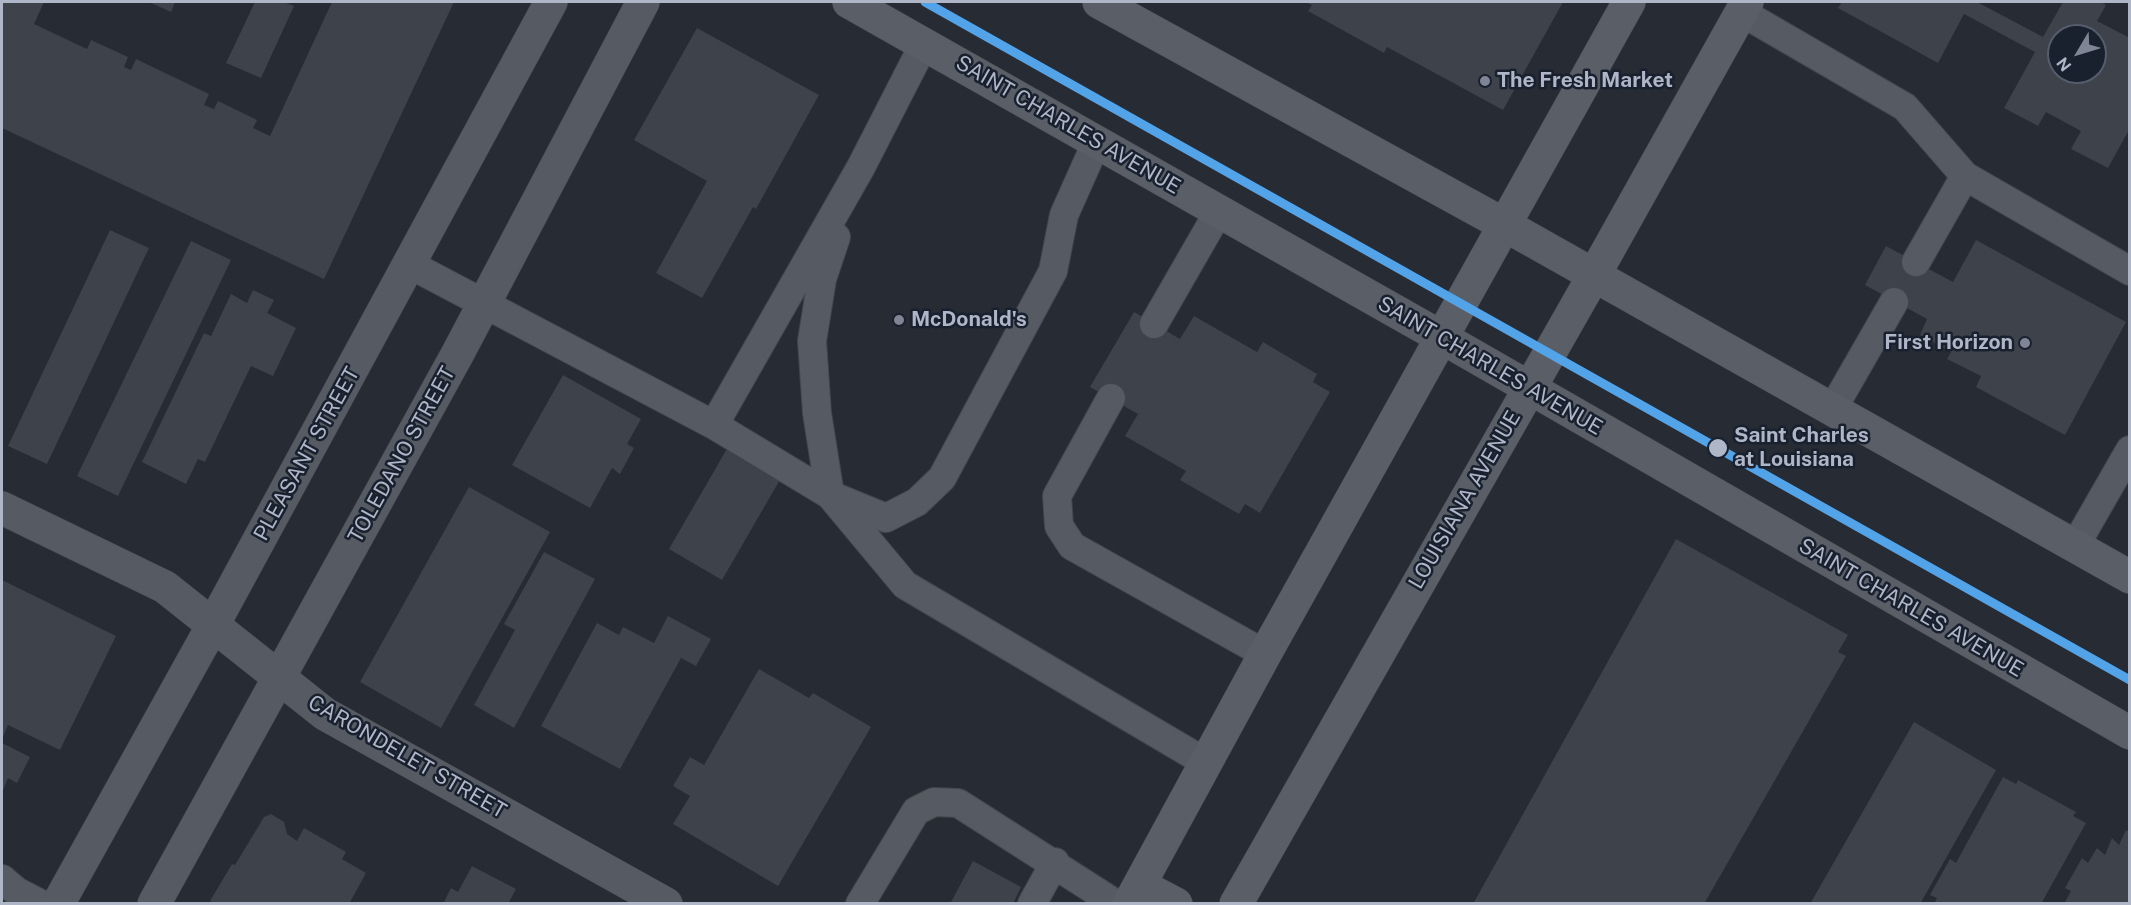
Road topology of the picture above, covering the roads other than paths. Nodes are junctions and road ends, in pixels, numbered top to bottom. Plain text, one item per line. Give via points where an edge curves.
1 (551, 2) edge
2 (643, 2) edge
3 (849, 2) edge
4 (1099, 2) edge
5 (1629, 2) edge
6 (1744, 7) edge
7 (924, 44) junction
8 (1097, 141) junction
9 (861, 167) junction
10 (1965, 176) junction
11 (1219, 211) junction
12 (1503, 224) junction
13 (1916, 262) dead end
14 (409, 264) junction
15 (2130, 271) edge
16 (1593, 277) junction
17 (1894, 302) dead end
18 (484, 306) junction
19 (1154, 324) dead end
20 (1441, 337) junction
21 (1528, 388) junction
22 (1111, 398) dead end
23 (1832, 410) junction
24 (714, 425) junction
25 (2130, 450) edge
26 (830, 495) junction
27 (2, 508) edge
28 (2075, 546) junction
29 (2130, 577) edge
30 (213, 625) junction
31 (1264, 654) junction
32 (279, 677) junction
33 (2130, 733) edge
34 (1205, 762) junction
35 (1055, 862) junction
36 (2, 879) edge
37 (1128, 897) edge
38 (41, 903) edge
39 (58, 903) edge
40 (154, 903) edge
41 (666, 903) edge
42 (860, 903) edge
43 (1032, 903) edge
44 (1176, 903) edge
45 (1236, 903) edge

1 - 14 street, PLEASANT STREET
2 - 18 street, TOLEDANO STREET
3 - 7 main road, SAINT CHARLES AVENUE
4 - 12 main road
5 - 12 main road
6 - 10 lane via 1905,107
6 - 16 main road, LOUISIANA AVENUE
7 - 8 main road, SAINT CHARLES AVENUE
7 - 9 lane
8 - 11 main road, SAINT CHARLES AVENUE
8 - 26 lane via 1064,215 1053,271 942,478 918,502 886,518
9 - 24 lane
9 - 26 lane via 822,279 812,341 817,413
10 - 13 lane
10 - 15 lane
11 - 19 lane
11 - 20 main road, SAINT CHARLES AVENUE
12 - 16 main road
12 - 20 main road
14 - 18 lane
14 - 30 street, PLEASANT STREET
16 - 21 main road, LOUISIANA AVENUE
16 - 23 main road
17 - 23 lane
18 - 24 lane
18 - 32 street, TOLEDANO STREET
20 - 21 main road, SAINT CHARLES AVENUE
20 - 31 main road
21 - 33 main road, SAINT CHARLES AVENUE
21 - 45 main road, LOUISIANA AVENUE
22 - 31 lane via 1057,496 1059,526 1072,546
23 - 28 main road
24 - 26 lane
25 - 28 lane
26 - 34 lane via 905,585
27 - 30 street, CARONDELET STREET via 165,587
28 - 29 main road
30 - 32 street, CARONDELET STREET
30 - 39 street, PLEASANT STREET
31 - 34 main road
32 - 40 street, TOLEDANO STREET
32 - 41 street, CARONDELET STREET via 325,714
34 - 37 main road
35 - 37 lane
35 - 42 lane via 958,803 934,802 915,811
35 - 43 lane
36 - 38 lane
37 - 44 main road

